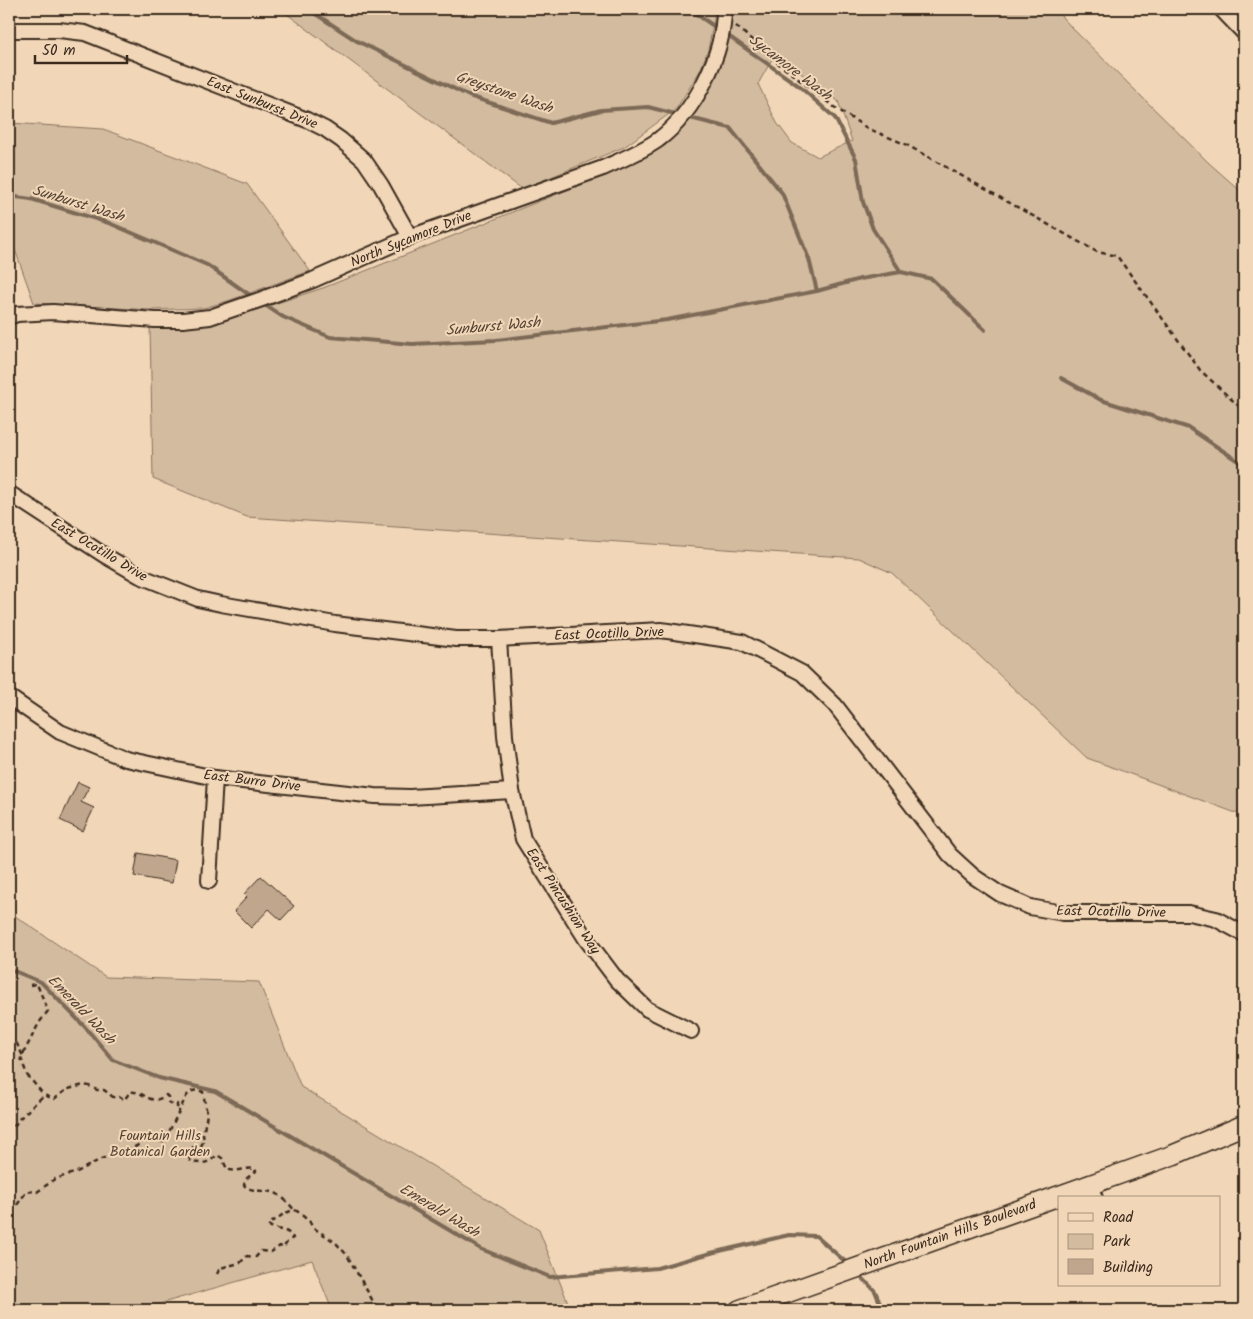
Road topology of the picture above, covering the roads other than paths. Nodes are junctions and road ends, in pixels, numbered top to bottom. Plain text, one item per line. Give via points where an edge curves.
1 (1221, 9) edge
2 (724, 12) edge
3 (9, 30) edge
4 (1244, 34) edge
5 (410, 237) junction
6 (9, 317) edge
7 (9, 493) edge
8 (499, 639) junction
9 (9, 697) edge
10 (214, 778) junction
11 (512, 790) junction
12 (209, 880) dead end
13 (1244, 934) edge
14 (691, 1031) dead end
15 (1244, 1125) edge
16 (1092, 1190) edge
17 (1074, 1196) edge
18 (1058, 1202) edge
19 (739, 1310) edge

1 - 4 street
2 - 5 street, North Sycamore Drive via 721,36 706,79 677,122 658,140 602,168
3 - 5 street, East Sunburst Drive via 85,33 307,120 341,140 364,160
5 - 6 street, North Sycamore Drive via 313,280 210,317 155,320 53,312
7 - 8 street, East Ocotillo Drive via 140,576 198,599 335,624 456,639
8 - 11 street, East Pincushion Way
8 - 13 street, East Ocotillo Drive via 661,630 742,642 802,673 836,705 950,855 1000,894 1030,907 1063,913 1189,913 1216,919
9 - 10 street, East Burro Drive via 60,732 126,760
10 - 11 street, East Burro Drive via 384,797
10 - 12 street
11 - 14 street, East Pincushion Way via 524,839 586,939 617,980 647,1009
15 - 16 main road, North Fountain Hills Boulevard
16 - 17 main road, North Fountain Hills Boulevard
18 - 19 main road, North Fountain Hills Boulevard

